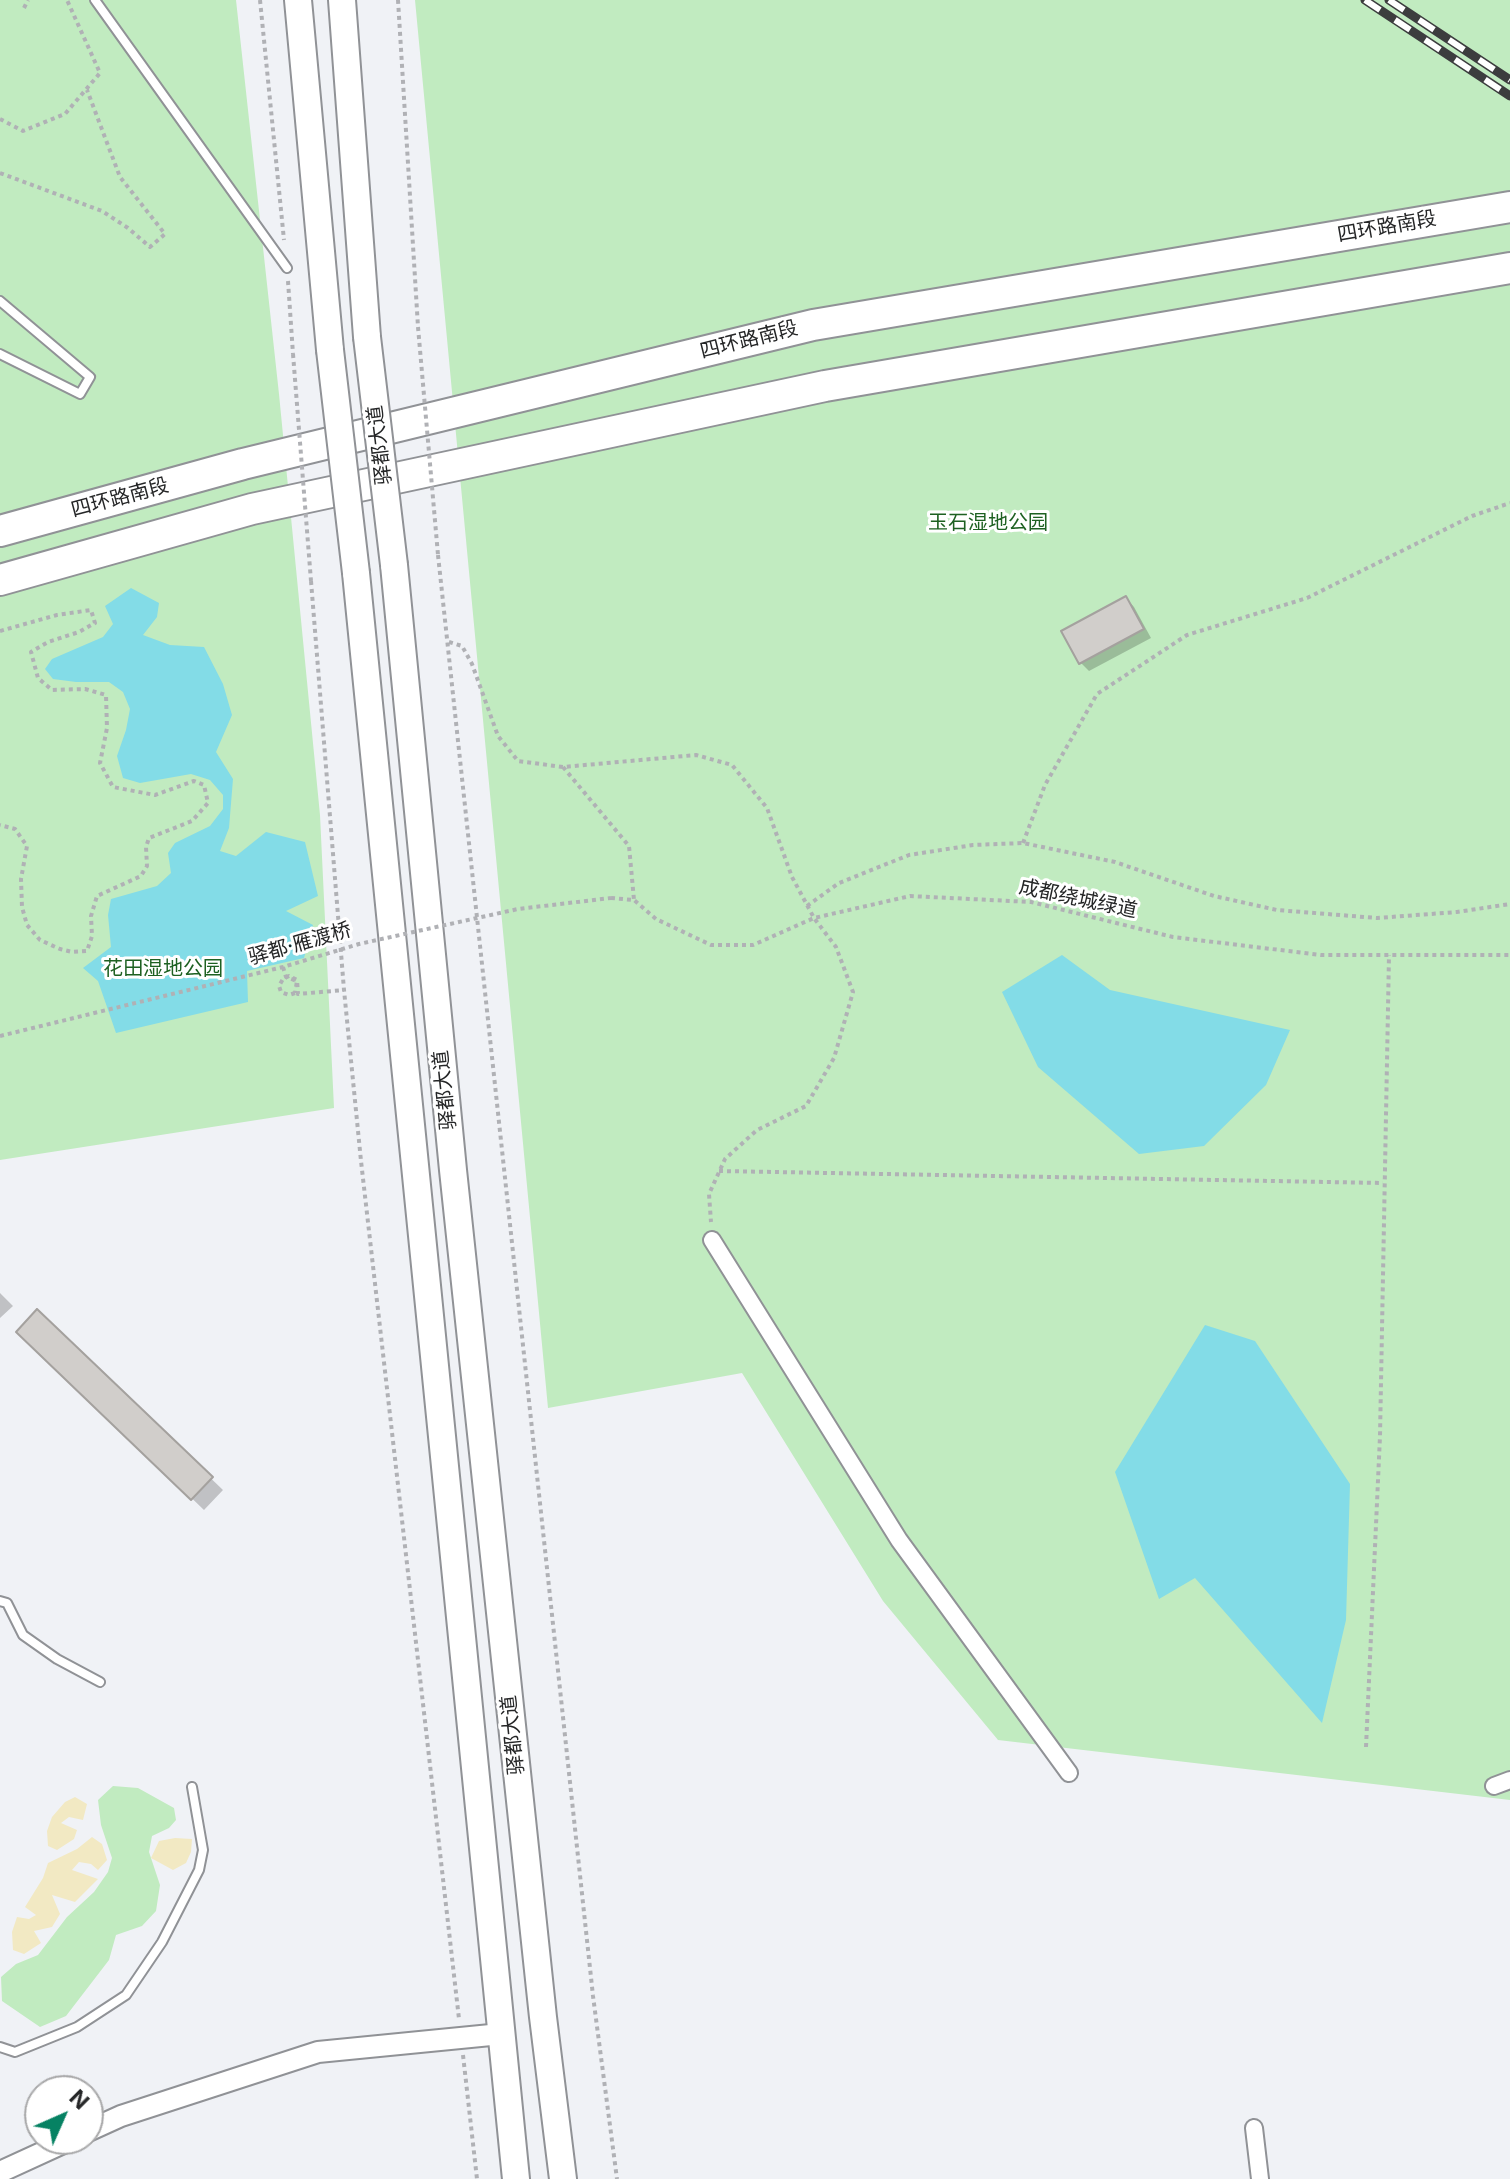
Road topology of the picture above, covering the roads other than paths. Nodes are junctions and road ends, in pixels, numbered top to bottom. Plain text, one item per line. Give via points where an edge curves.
1 (95, 0) edge
2 (298, 0) edge
3 (342, 0) edge
4 (1510, 207) edge
5 (287, 268) road end
6 (1510, 268) edge
7 (0, 301) edge
8 (0, 354) edge
9 (0, 531) edge
10 (0, 580) edge
11 (712, 1240) road end
12 (0, 1601) edge
13 (100, 1682) dead end
14 (1069, 1773) dead end
15 (1510, 1780) edge
16 (1494, 1786) dead end
17 (192, 1787) dead end
18 (501, 2034) junction
19 (0, 2047) edge
20 (104, 2124) edge
21 (1254, 2128) dead end
22 (37, 2155) edge
23 (0, 2172) edge
24 (516, 2179) edge
25 (563, 2179) edge
26 (1260, 2179) edge

1 - 5 lane
2 - 18 main road, 驿都大道, bridge
3 - 25 main road, 驿都大道, bridge via 367,337
4 - 9 highway, 四环路南段 via 813,325 243,464
6 - 10 highway via 825,386 252,509
7 - 8 lane via 90,377 80,394
11 - 14 street via 899,1540
12 - 13 lane via 7,1603 23,1635
15 - 16 street
17 - 19 lane via 203,1850 199,1870 162,1942 126,1995 77,2027 15,2052
18 - 20 street via 318,2052
18 - 24 main road, 驿都大道
21 - 26 street
22 - 23 street

